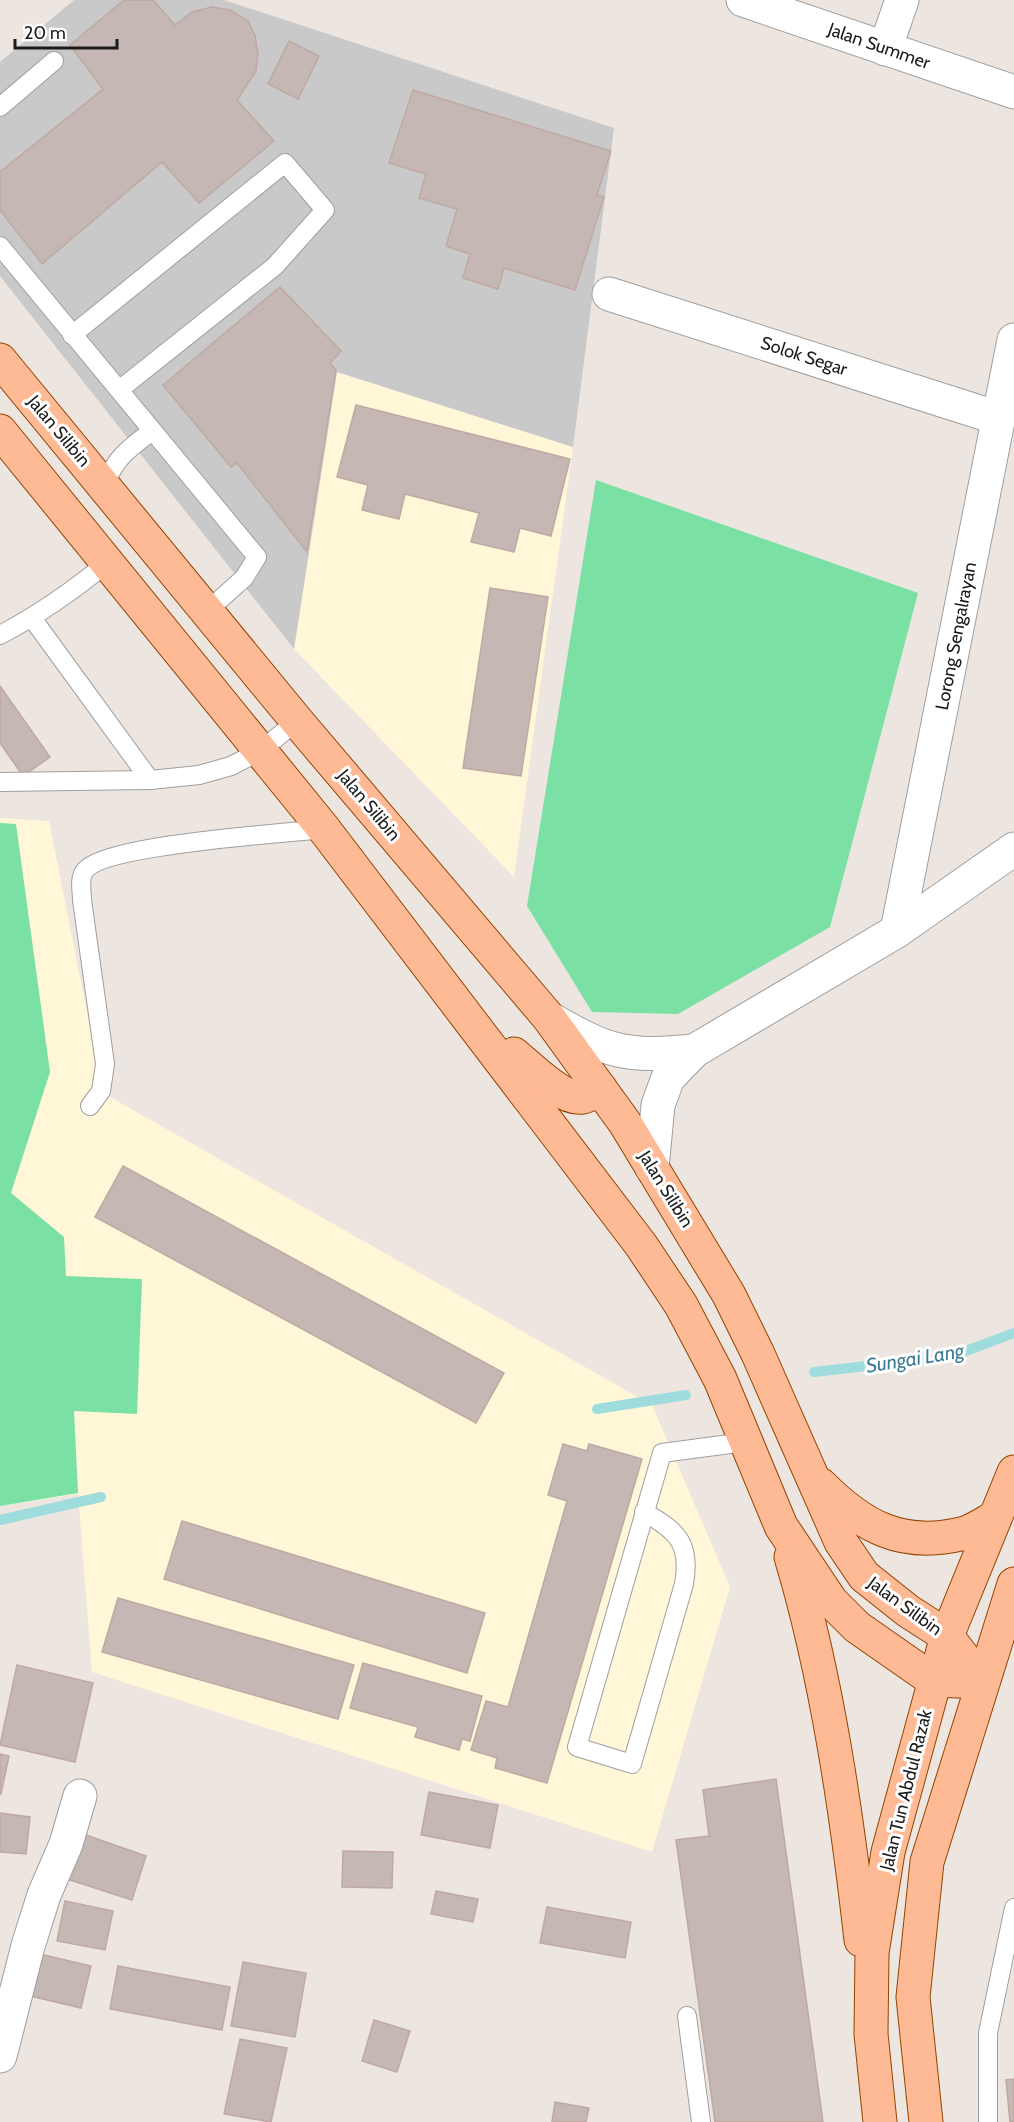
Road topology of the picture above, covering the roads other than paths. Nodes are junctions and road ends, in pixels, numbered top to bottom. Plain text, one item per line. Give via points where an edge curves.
1 (744, 0) edge
2 (902, 0) edge
3 (885, 49) junction
4 (54, 62) dead end
5 (1014, 92) edge
6 (0, 107) edge
7 (0, 246) edge
8 (609, 294) dead end
9 (72, 335) junction
10 (1014, 340) edge
11 (0, 360) edge
12 (119, 390) junction
13 (998, 418) junction
14 (0, 431) edge
15 (152, 431) junction
16 (104, 486) junction
17 (108, 562) junction
18 (207, 611) junction
19 (32, 618) junction
20 (0, 635) edge
21 (297, 721) junction
22 (260, 751) junction
23 (150, 780) junction
24 (0, 782) edge
25 (324, 829) junction
26 (1014, 849) edge
27 (897, 931) junction
28 (466, 1013) junction
29 (549, 1018) junction
30 (694, 1051) junction
31 (600, 1088) junction
32 (90, 1106) dead end
33 (652, 1168) junction
34 (745, 1442) junction
35 (1014, 1472) edge
36 (811, 1475) junction
37 (644, 1512) junction
38 (994, 1518) junction
39 (782, 1526) junction
40 (1011, 1602) edge
41 (947, 1636) junction
42 (933, 1680) junction
43 (982, 1682) junction
44 (80, 1796) dead end
45 (1014, 1908) edge
46 (687, 2016) dead end
47 (871, 2034) junction
48 (0, 2056) edge
49 (701, 2122) edge
50 (880, 2122) edge
51 (926, 2122) edge
52 (988, 2122) edge

1 - 3 street, Jalan Summer
2 - 3 street
3 - 5 street, Jalan Summer
4 - 6 lane
7 - 9 lane
8 - 13 street, Solok Segar
9 - 12 lane
9 - 12 lane via 285,163 326,210 275,266
10 - 13 street, Lorong Sengalrayan
11 - 16 main road, Jalan Silibin
12 - 15 lane
13 - 27 street, Lorong Sengalrayan
14 - 17 main road
15 - 16 lane via 121,454
15 - 18 lane via 257,557 244,578
16 - 18 main road, Jalan Silibin
17 - 19 lane
17 - 22 main road
18 - 21 main road, Jalan Silibin
19 - 20 lane
19 - 23 lane
21 - 22 lane
21 - 29 main road, Jalan Silibin
22 - 23 lane via 231,766 199,775
22 - 25 main road
23 - 24 lane
25 - 28 main road
25 - 32 lane via 140,849 93,863 84,872 82,900 105,1064 101,1091
26 - 27 street
27 - 30 street
28 - 31 main road via 563,1092 576,1098 586,1097
28 - 34 main road via 601,1190 681,1305 720,1379
29 - 30 street via 614,1051 651,1055
29 - 31 main road, Jalan Silibin
30 - 33 street via 668,1078 658,1105
31 - 33 main road, Jalan Silibin
33 - 36 main road, Jalan Silibin via 729,1295
34 - 37 lane via 662,1453
34 - 39 main road
35 - 38 main road, Jalan Tun Abdul Razak
36 - 38 main road via 865,1523 892,1534 931,1538 963,1534
36 - 41 main road, Jalan Silibin via 841,1542 864,1576
37 - 37 lane via 669,1525 681,1541 688,1561 632,1764 577,1747
38 - 41 main road, Jalan Tun Abdul Razak
39 - 42 main road via 831,1601 857,1626
39 - 47 main road via 823,1692 853,1869
40 - 43 main road, Jalan Tun Abdul Razak
41 - 42 main road, Jalan Tun Abdul Razak
41 - 43 main road, Jalan Silibin
42 - 43 main road
42 - 47 main road, Jalan Tun Abdul Razak via 878,1903 872,1953
43 - 51 main road, Jalan Tun Abdul Razak via 927,1862 913,1997
44 - 48 street via 28,1946
45 - 52 lane via 988,2033
46 - 49 lane
47 - 50 main road, Jalan Tun Abdul Razak

